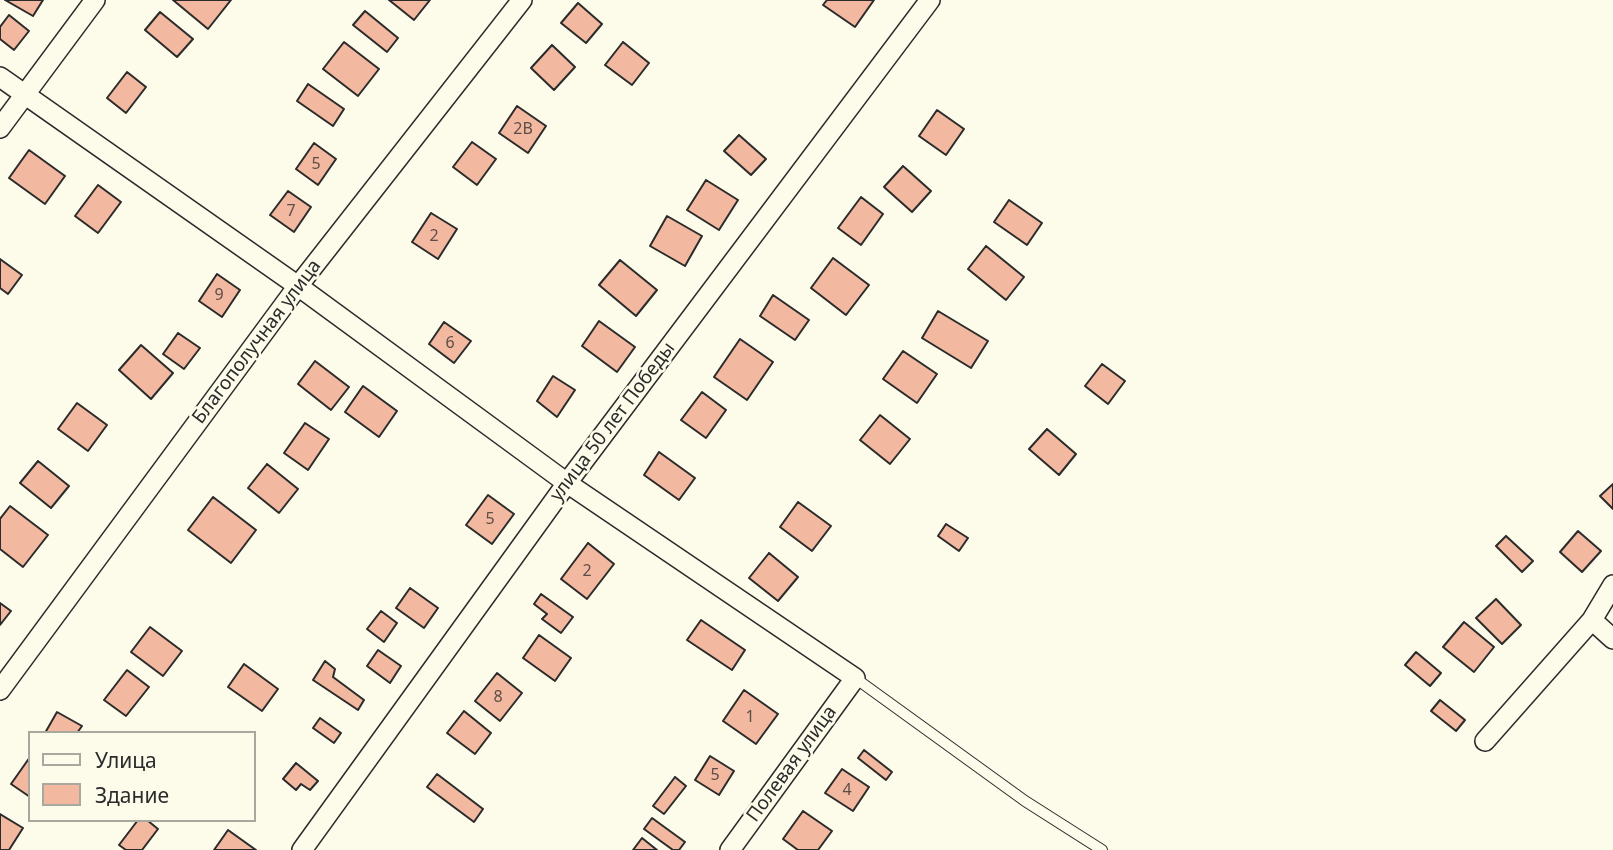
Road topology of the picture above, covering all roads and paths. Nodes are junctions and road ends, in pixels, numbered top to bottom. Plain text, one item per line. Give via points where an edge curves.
1 (95, 0) edge
2 (522, 0) edge
3 (930, 0) edge
4 (0, 76) edge
5 (26, 95) junction
6 (0, 128) edge
7 (298, 286) junction
8 (567, 483) junction
9 (1613, 585) edge
10 (1592, 620) junction
11 (1613, 639) edge
12 (855, 678) junction
13 (0, 690) edge
14 (1485, 741) dead end
15 (302, 850) edge
16 (730, 850) edge
17 (1102, 850) edge

1 - 5 street
2 - 7 street, Благополучная улица
3 - 8 street, улица 50 лет Победы
4 - 5 street
5 - 6 street
5 - 7 street
7 - 8 street
7 - 13 street, Благополучная улица
8 - 12 street
8 - 15 street, улица 50 лет Победы
9 - 10 street
10 - 11 street
10 - 14 street
12 - 16 street, Полевая улица
12 - 17 lane via 1025,801

